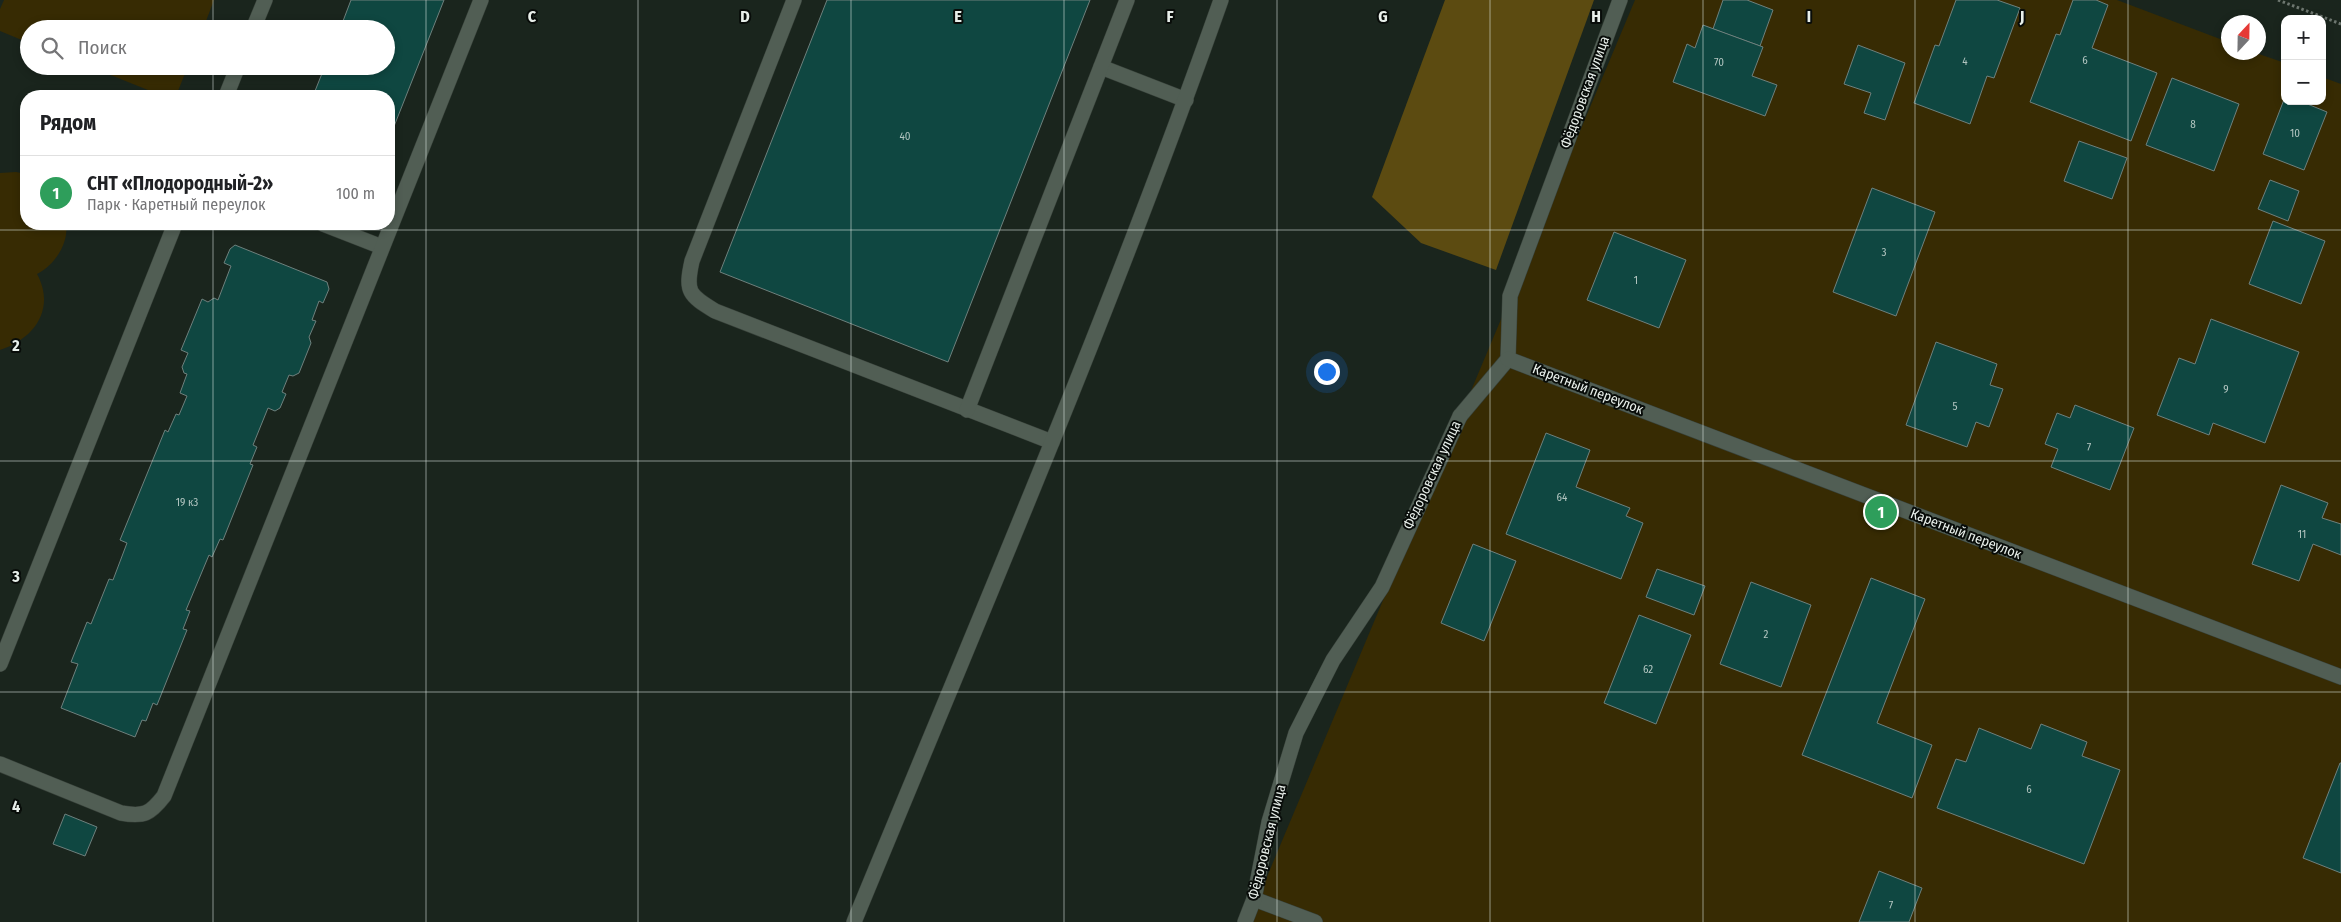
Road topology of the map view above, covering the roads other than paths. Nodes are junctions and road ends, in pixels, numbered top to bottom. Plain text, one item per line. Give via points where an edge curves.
1 (265, 0) edge
2 (480, 0) edge
3 (794, 0) edge
4 (1128, 0) edge
5 (1221, 0) edge
6 (1620, 0) edge
7 (257, 20) edge
8 (1101, 67) junction
9 (234, 75) edge
10 (228, 90) edge
11 (1186, 100) junction
12 (395, 214) edge
13 (173, 230) edge
14 (338, 230) edge
15 (389, 230) edge
16 (382, 247) junction
17 (1508, 359) junction
18 (967, 410) junction
19 (1052, 442) junction
20 (0, 664) edge
21 (2341, 677) edge
22 (0, 764) edge
23 (1254, 899) junction
24 (854, 922) edge
25 (1245, 922) edge
26 (1316, 922) edge

1 - 7 street
2 - 12 street
3 - 18 street via 692,261 687,282 695,299 715,311
4 - 8 street
5 - 11 street
6 - 17 street, Фёдоровская улица via 1510,296
8 - 11 street
8 - 18 street
9 - 10 street
11 - 19 street
13 - 20 street
14 - 16 street
15 - 16 street
16 - 22 street via 164,796 153,810 137,816 121,813
17 - 21 street, Каретный переулок
17 - 23 street, Фёдоровская улица via 1460,416 1382,587 1333,660 1296,734 1269,822
18 - 19 street
19 - 24 street
23 - 25 street, Фёдоровская улица
23 - 26 street

